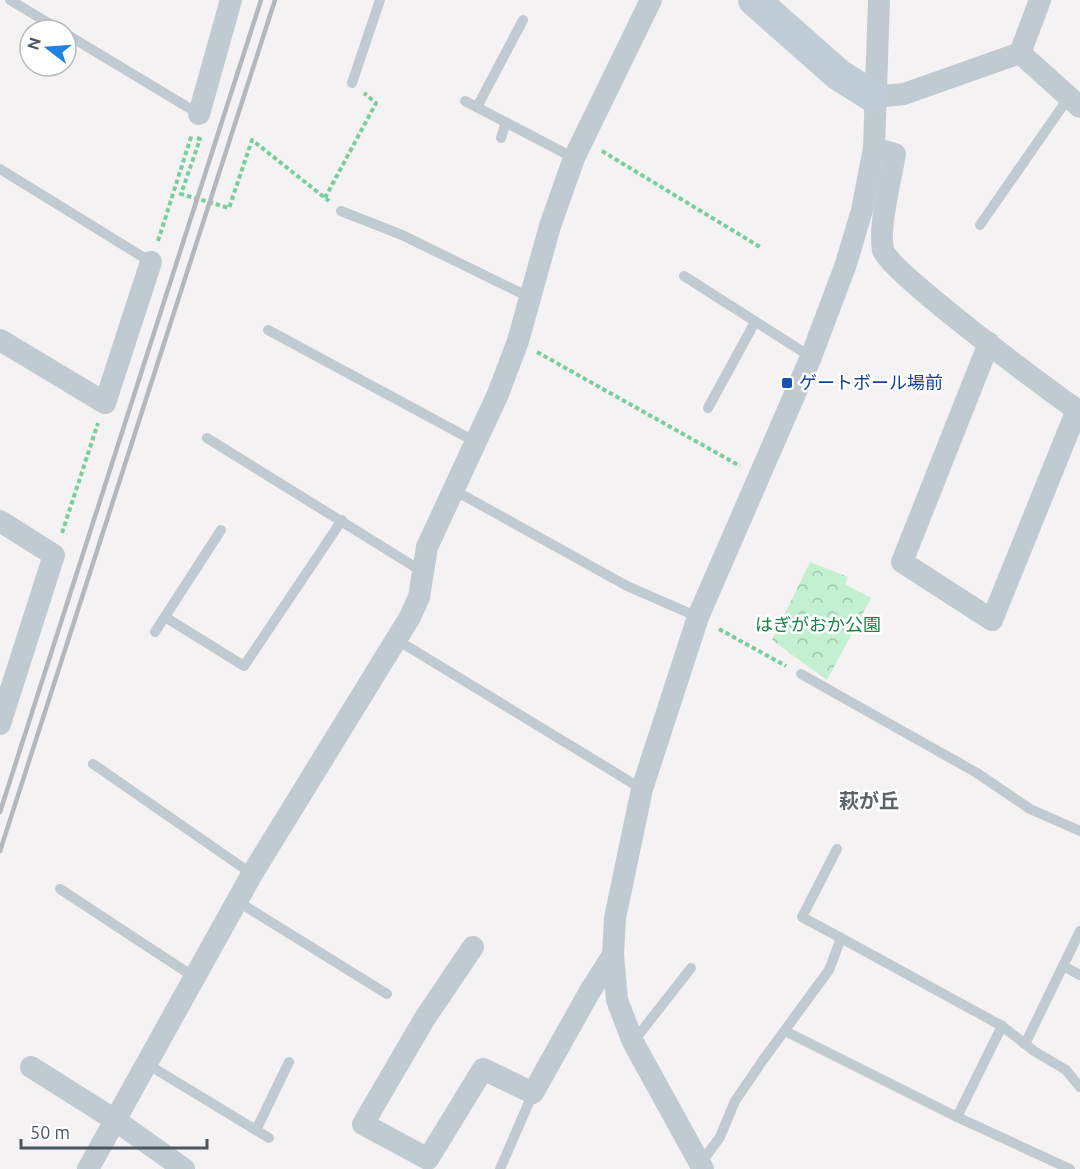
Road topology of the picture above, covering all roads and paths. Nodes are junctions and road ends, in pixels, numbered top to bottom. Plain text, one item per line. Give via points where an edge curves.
1 (10, 0) edge
2 (231, 0) edge
3 (380, 0) edge
4 (651, 0) edge
5 (753, 0) edge
6 (879, 0) edge
7 (1041, 0) edge
8 (40, 18) edge
9 (523, 20) dead end
10 (78, 41) edge
11 (1020, 53) junction
12 (352, 83) joint
13 (874, 98) junction
14 (465, 101) dead end
15 (1075, 102) edge
16 (477, 107) junction
17 (199, 114) junction
18 (506, 122) junction
19 (501, 138) dead end
20 (200, 139) dead end
21 (874, 148) junction
22 (578, 149) junction
23 (0, 169) edge
24 (325, 198) junction
25 (341, 211) joint
26 (980, 225) dead end
27 (760, 247) dead end
28 (151, 262) junction
29 (684, 276) dead end
30 (532, 298) junction
31 (755, 322) junction
32 (268, 330) dead end
33 (0, 340) edge
34 (518, 341) junction
35 (989, 343) junction
36 (811, 357) junction
37 (105, 403) junction
38 (708, 408) dead end
39 (1078, 411) edge
40 (207, 438) dead end
41 (474, 441) junction
42 (758, 475) junction
43 (452, 489) junction
44 (342, 520) junction
45 (0, 521) edge
46 (221, 530) dead end
47 (54, 555) junction
48 (423, 572) junction
49 (165, 617) junction
50 (703, 620) junction
51 (155, 632) dead end
52 (397, 640) junction
53 (801, 674) joint
54 (4, 695) edge
55 (0, 724) edge
56 (93, 764) dead end
57 (642, 789) junction
58 (1080, 831) edge
59 (837, 849) dead end
60 (252, 873) junction
61 (60, 889) dead end
62 (237, 901) junction
63 (1080, 931) edge
64 (841, 938) junction
65 (473, 947) dead end
66 (613, 955) junction
67 (1064, 966) junction
68 (691, 968) dead end
69 (1080, 975) edge
70 (194, 977) junction
71 (387, 994) dead end
72 (1002, 1026) junction
73 (785, 1031) junction
74 (633, 1042) junction
75 (1025, 1044) junction
76 (289, 1062) dead end
77 (147, 1064) junction
78 (31, 1067) dead end
79 (1080, 1087) edge
80 (533, 1093) junction
81 (957, 1117) junction
82 (116, 1120) junction
83 (256, 1130) junction
84 (269, 1138) dead end
85 (702, 1166) edge
86 (88, 1169) edge
87 (184, 1169) edge
88 (500, 1169) edge
89 (1070, 1169) edge

1 - 8 lane
2 - 17 street
3 - 12 lane
4 - 22 street
5 - 13 street via 839,75
6 - 13 street
7 - 11 street
9 - 16 lane
10 - 17 lane
11 - 13 street via 904,94
11 - 15 street
12 - 24 path via 376,103
13 - 21 street
14 - 16 lane
15 - 26 lane
16 - 18 lane
17 - 28 path
18 - 19 lane
18 - 22 lane
20 - 24 path via 181,194 229,208 252,140
21 - 35 street via 895,154 882,237 883,251 890,263
21 - 36 street via 846,264
22 - 27 path
22 - 30 street via 550,226
23 - 28 lane
24 - 25 path
25 - 30 lane via 402,235
28 - 37 street
29 - 31 lane
30 - 34 street
31 - 36 lane
31 - 38 lane
32 - 41 lane
33 - 37 street
34 - 41 street via 498,394
34 - 42 path
35 - 39 street
35 - 39 street via 902,562 992,620
36 - 42 street
37 - 47 path
40 - 44 lane
41 - 43 street
42 - 50 street
43 - 48 street via 427,547
43 - 50 lane via 627,586
44 - 48 lane
44 - 49 lane via 244,666
45 - 47 street
46 - 49 lane
47 - 54 street
48 - 52 street via 419,597
49 - 51 lane
50 - 53 path
50 - 57 street
52 - 57 lane
52 - 60 street
53 - 58 lane via 977,773 1030,809
54 - 55 street
56 - 60 lane
57 - 66 street via 615,918
59 - 64 lane via 802,917
60 - 62 street
61 - 70 lane
62 - 70 street
62 - 71 lane
63 - 67 lane
64 - 72 lane
64 - 73 lane via 829,970
65 - 80 street via 425,1018 363,1124 428,1159 483,1069
66 - 74 street via 617,1000
66 - 80 street
67 - 69 lane
67 - 75 lane
68 - 74 lane
70 - 77 street
72 - 75 lane
72 - 81 lane
73 - 81 lane
73 - 85 lane via 735,1101
74 - 85 street
75 - 79 lane via 1066,1070
76 - 83 lane
77 - 82 street
77 - 83 lane
78 - 82 street
80 - 88 lane
81 - 89 lane
82 - 86 street
82 - 87 street
83 - 84 lane

